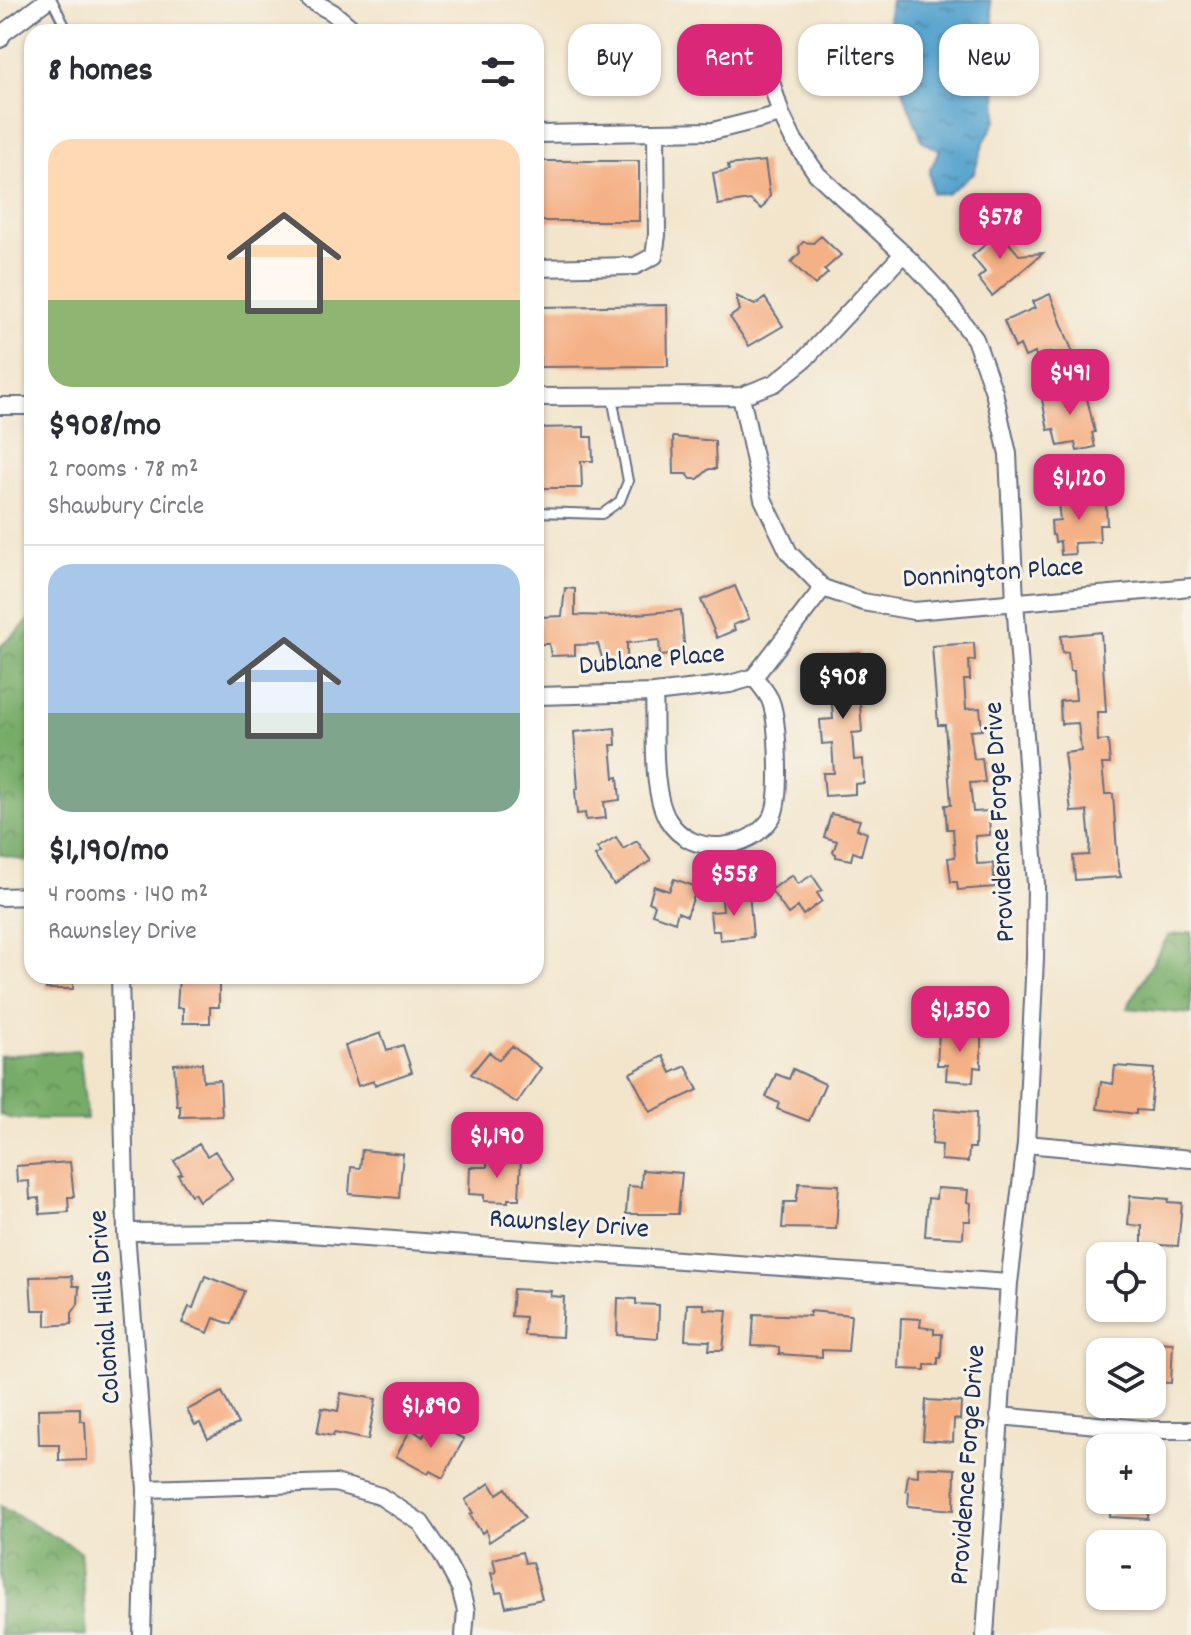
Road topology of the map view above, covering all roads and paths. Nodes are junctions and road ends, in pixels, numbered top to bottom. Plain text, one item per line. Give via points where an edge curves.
1 (50, 0) edge
2 (310, 0) edge
3 (64, 24) edge
4 (346, 24) edge
5 (0, 39) edge
6 (775, 96) edge
7 (781, 114) junction
8 (656, 133) junction
9 (544, 134) edge
10 (903, 254) junction
11 (544, 268) edge
12 (612, 396) junction
13 (741, 396) junction
14 (544, 397) edge
15 (0, 406) edge
16 (24, 406) edge
17 (544, 512) edge
18 (1191, 587) edge
19 (823, 588) junction
20 (1015, 601) junction
21 (754, 677) junction
22 (654, 693) junction
23 (544, 696) edge
24 (24, 896) edge
25 (0, 897) edge
26 (120, 984) edge
27 (1026, 1144) junction
28 (1191, 1159) edge
29 (126, 1232) junction
30 (1009, 1283) junction
31 (999, 1416) junction
32 (1191, 1430) edge
33 (146, 1489) junction
34 (142, 1635) edge
35 (464, 1635) edge
36 (985, 1635) edge

1 - 3 lane
1 - 5 street
2 - 4 street
6 - 7 street, Providence Forge Drive
7 - 8 street via 713,131
7 - 10 street, Providence Forge Drive via 817,174
8 - 9 street
8 - 11 street via 654,256 635,266
10 - 13 street via 805,359 775,383
10 - 20 street, Providence Forge Drive via 975,339 994,392 1008,454
12 - 13 street
12 - 14 street
12 - 17 lane via 628,481 620,501 602,514
13 - 19 street, Donnington Place via 763,499 789,553
15 - 16 street
18 - 20 street, Donnington Place
19 - 20 street, Donnington Place via 914,611
19 - 21 street, Dublane Place
20 - 27 street, Providence Forge Drive via 1036,884
21 - 22 street, Dublane Place
21 - 22 street via 771,700 778,801 757,834 735,844 696,843 669,821 660,798
22 - 23 street, Dublane Place
24 - 25 street
26 - 29 street, Colonial Hills Drive
27 - 28 street
27 - 30 street, Providence Forge Drive
29 - 30 street, Rawnsley Drive via 267,1231
29 - 33 street, Colonial Hills Drive
30 - 31 street, Providence Forge Drive
31 - 32 street
31 - 36 street, Providence Forge Drive
33 - 34 street, Colonial Hills Drive
33 - 35 street via 335,1483 380,1496 421,1523 442,1554 460,1588 466,1611

